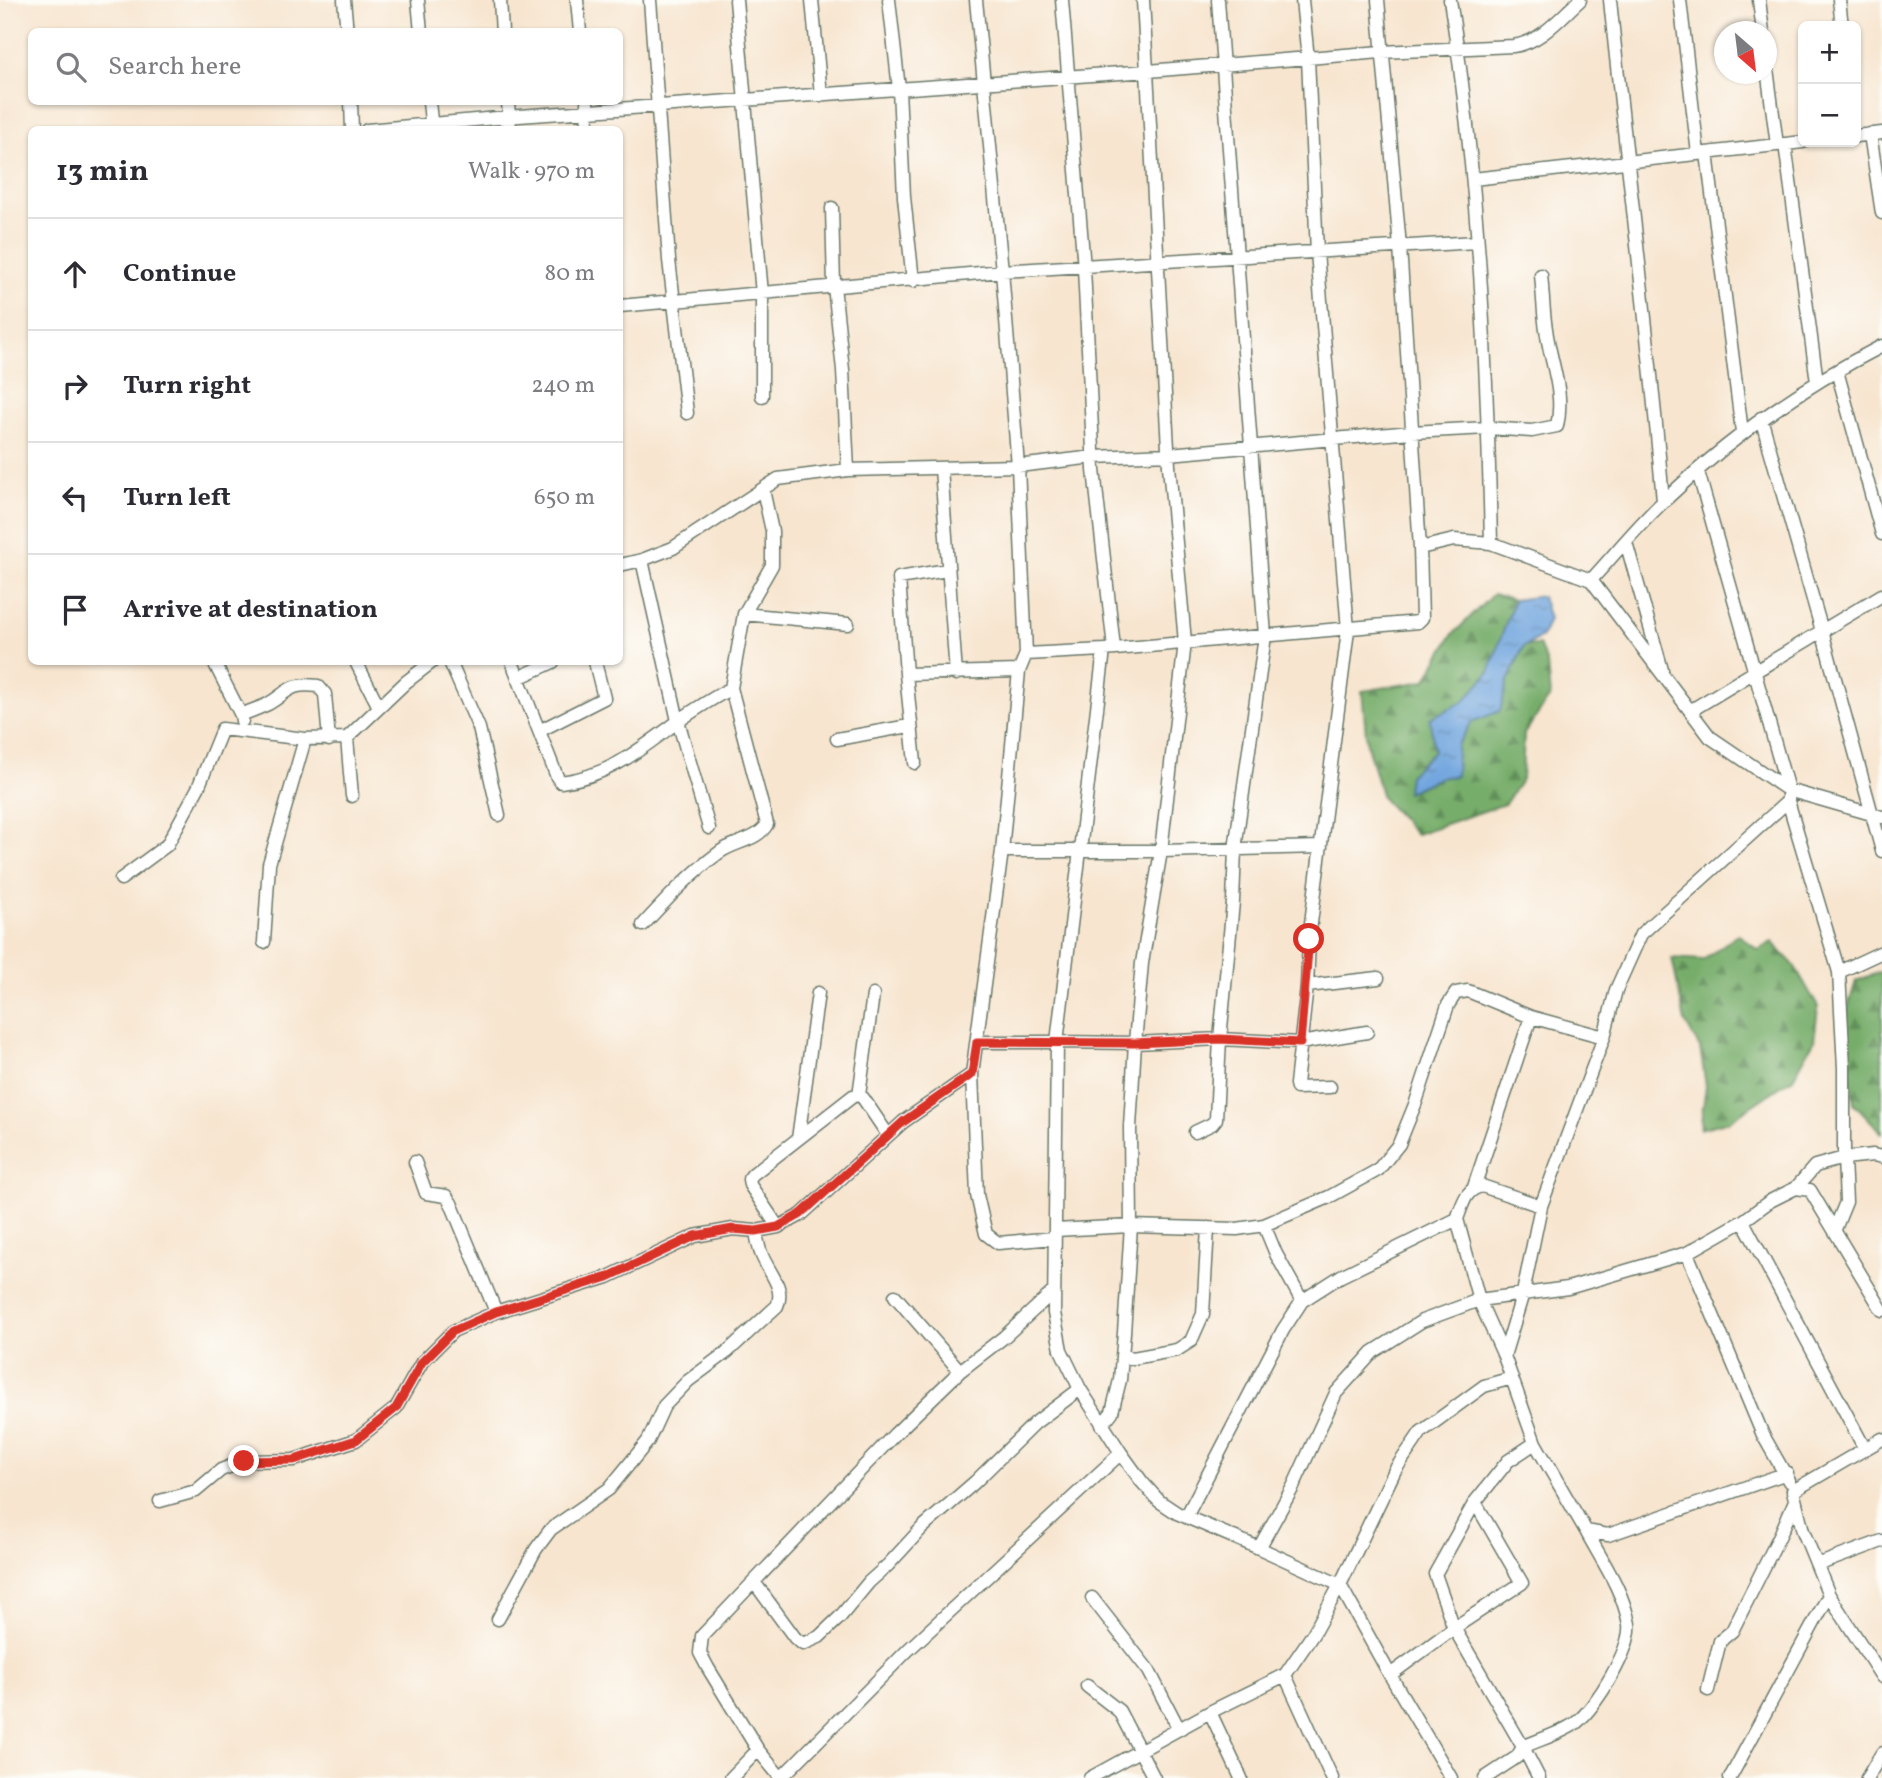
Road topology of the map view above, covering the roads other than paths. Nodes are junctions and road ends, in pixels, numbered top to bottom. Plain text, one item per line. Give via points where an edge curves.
1 (344, 0) edge
2 (418, 0) edge
3 (499, 0) edge
4 (577, 0) edge
5 (650, 0) edge
6 (736, 0) edge
7 (812, 0) edge
8 (889, 0) edge
9 (976, 0) edge
10 (1062, 0) edge
11 (1143, 0) edge
12 (1218, 0) edge
13 (1302, 0) edge
14 (1378, 0) edge
15 (1450, 0) edge
16 (1580, 0) edge
17 (1610, 0) edge
18 (1680, 0) edge
19 (1759, 0) edge
20 (1839, 0) edge
21 (1762, 21) edge
22 (1841, 21) edge
23 (347, 28) edge
24 (421, 28) edge
25 (502, 28) edge
26 (580, 28) edge
27 (1458, 49) junction
28 (1381, 52) junction
29 (1308, 59) junction
30 (1223, 65) junction
31 (1148, 71) junction
32 (1070, 77) junction
33 (983, 83) junction
34 (1770, 84) edge
35 (899, 89) junction
36 (821, 95) junction
37 (744, 100) junction
38 (351, 105) edge
39 (429, 105) edge
40 (508, 105) edge
41 (587, 106) edge
42 (657, 107) junction
43 (510, 124) edge
44 (352, 126) edge
45 (432, 126) edge
46 (458, 126) edge
47 (589, 126) edge
48 (1876, 134) edge
49 (1798, 142) edge
50 (1781, 144) junction
51 (1703, 153) junction
52 (1626, 162) junction
53 (1473, 179) junction
54 (832, 208) dead end
55 (1882, 212) edge
56 (1476, 242) junction
57 (1400, 247) junction
58 (1317, 252) junction
59 (1235, 257) junction
60 (1159, 261) junction
61 (1084, 268) junction
62 (1002, 271) junction
63 (1541, 275) dead end
64 (913, 281) junction
65 (834, 286) junction
66 (762, 294) junction
67 (672, 301) junction
68 (623, 306) edge
69 (1882, 345) edge
70 (1837, 371) junction
71 (1817, 382) junction
72 (762, 396) dead end
73 (687, 413) dead end
74 (1761, 418) junction
75 (1488, 429) junction
76 (1411, 432) junction
77 (1742, 432) junction
78 (1333, 440) junction
79 (1251, 446) junction
80 (1169, 454) junction
81 (1094, 457) junction
82 (1018, 466) junction
83 (941, 468) junction
84 (848, 470) junction
85 (1698, 471) junction
86 (763, 490) junction
87 (1663, 501) junction
88 (1882, 534) edge
89 (1626, 542) junction
90 (1491, 543) junction
91 (1420, 548) junction
92 (642, 560) junction
93 (623, 564) edge
94 (947, 570) junction
95 (1591, 580) junction
96 (1882, 595) edge
97 (744, 614) junction
98 (848, 624) dead end
99 (1348, 630) junction
100 (1822, 631) junction
101 (1265, 636) junction
102 (1185, 642) junction
103 (1109, 649) junction
104 (1026, 654) junction
105 (216, 665) edge
106 (358, 665) edge
107 (451, 665) edge
108 (513, 665) edge
109 (546, 665) edge
110 (596, 665) edge
111 (419, 666) edge
112 (1020, 671) junction
113 (1754, 672) junction
114 (906, 674) junction
115 (956, 674) junction
116 (1664, 677) junction
117 (518, 678) junction
118 (731, 688) junction
119 (379, 707) junction
120 (1690, 711) junction
121 (242, 715) junction
122 (678, 721) junction
123 (909, 726) junction
124 (538, 730) junction
125 (243, 732) junction
126 (304, 738) junction
127 (347, 738) junction
128 (837, 739) dead end
129 (329, 740) junction
130 (915, 763) dead end
131 (352, 796) dead end
132 (1788, 796) junction
133 (499, 816) dead end
134 (1877, 816) edge
135 (709, 828) dead end
136 (1321, 847) junction
137 (1235, 849) junction
138 (1161, 851) junction
139 (1882, 851) edge
140 (1002, 852) junction
141 (1079, 852) junction
142 (121, 878) dead end
143 (643, 925) dead end
144 (264, 942) dead end
145 (1882, 952) edge
146 (1839, 972) junction
147 (1378, 978) dead end
148 (1307, 986) junction
149 (818, 993) dead end
150 (873, 995) dead end
151 (1531, 1017) junction
152 (1367, 1032) dead end
153 (1604, 1037) junction
154 (1220, 1039) junction
155 (977, 1042) junction
156 (1057, 1042) junction
157 (1135, 1043) junction
158 (1300, 1043) junction
159 (972, 1074) junction
160 (1330, 1087) dead end
161 (859, 1095) junction
162 (1195, 1132) dead end
163 (888, 1135) junction
164 (798, 1139) junction
165 (1882, 1157) edge
166 (1844, 1158) junction
167 (415, 1162) dead end
168 (1474, 1187) junction
169 (1796, 1188) junction
170 (1541, 1206) junction
171 (1457, 1219) junction
172 (1743, 1221) junction
173 (1264, 1225) junction
174 (1131, 1226) junction
175 (778, 1227) junction
176 (1208, 1228) junction
177 (1835, 1229) junction
178 (756, 1231) junction
179 (1054, 1234) junction
180 (1687, 1253) junction
181 (1053, 1292) junction
182 (1523, 1293) junction
183 (895, 1296) dead end
184 (1479, 1300) junction
185 (1302, 1301) junction
186 (1882, 1310) edge
187 (496, 1312) junction
188 (1122, 1356) junction
189 (1504, 1356) junction
190 (960, 1371) junction
191 (1512, 1378) junction
192 (1080, 1389) junction
193 (1102, 1425) junction
194 (1882, 1439) edge
195 (1535, 1443) junction
196 (1865, 1449) junction
197 (1121, 1453) junction
198 (1787, 1473) junction
199 (1793, 1497) junction
200 (160, 1501) dead end
201 (1475, 1502) junction
202 (1186, 1517) junction
203 (1586, 1531) junction
204 (1882, 1541) edge
205 (1259, 1548) junction
206 (1817, 1565) junction
207 (754, 1582) junction
208 (1340, 1585) junction
209 (1829, 1595) junction
210 (1092, 1598) dead end
211 (498, 1619) dead end
212 (1454, 1628) junction
213 (1285, 1675) junction
214 (1390, 1675) junction
215 (1882, 1677) edge
216 (1087, 1686) dead end
217 (1707, 1690) dead end
218 (1210, 1712) junction
219 (1179, 1729) junction
220 (1524, 1747) junction
221 (758, 1750) junction
222 (1141, 1750) junction
223 (1882, 1753) edge
224 (732, 1778) edge
225 (781, 1778) edge
226 (1090, 1778) edge
227 (1154, 1778) edge
228 (1241, 1778) edge
229 (1332, 1778) edge
230 (1451, 1778) edge
231 (1485, 1778) edge
232 (1539, 1778) edge
233 (1730, 1778) edge
234 (1867, 1778) edge

1 - 23 street
2 - 24 street
3 - 25 street
4 - 26 street
5 - 42 street
6 - 37 street
7 - 36 street
8 - 35 street
9 - 33 street
10 - 32 street
11 - 31 street
12 - 30 street
13 - 29 street
14 - 28 street
15 - 27 street
16 - 27 street via 1524,45
17 - 52 street
18 - 51 street
19 - 21 street
20 - 22 street
27 - 28 street
27 - 53 street
28 - 29 street
28 - 57 street
29 - 30 street
29 - 58 street
30 - 31 street
30 - 59 street
31 - 32 street
31 - 60 street
32 - 33 street
32 - 61 street
33 - 35 street
33 - 62 street
34 - 50 street
35 - 36 street
35 - 64 street
36 - 37 street
37 - 42 street
37 - 66 street
38 - 44 street
39 - 45 street
40 - 43 street
41 - 42 street
41 - 43 street
41 - 47 street
42 - 67 street
43 - 46 street
48 - 55 street
49 - 50 street
50 - 51 street
50 - 71 street
51 - 52 street
51 - 77 street
52 - 53 street
52 - 87 street
53 - 56 street
54 - 65 street
56 - 57 street
56 - 75 street
57 - 58 street
57 - 76 street
58 - 59 street
58 - 78 street
59 - 60 street
59 - 79 street
60 - 61 street
60 - 80 street
61 - 62 street
61 - 81 street
62 - 64 street
62 - 82 street
63 - 75 street via 1546,331 1559,389 1557,426 1532,431
64 - 65 street
65 - 66 street
65 - 84 street
66 - 67 street
66 - 72 street
67 - 68 street
67 - 73 street
69 - 70 street
70 - 71 street
70 - 88 street
71 - 74 street
74 - 77 street
74 - 100 street
75 - 76 street
75 - 90 street
76 - 78 street
76 - 91 street
77 - 85 street
78 - 79 street
78 - 99 street
79 - 80 street
79 - 101 street
80 - 81 street
80 - 102 street
81 - 82 street
81 - 103 street
82 - 83 street
82 - 104 street
83 - 84 street
83 - 94 street
84 - 86 street via 778,479
85 - 87 street
85 - 113 street
86 - 92 street via 673,548
86 - 97 street via 772,531 772,565
87 - 89 street
89 - 95 street
89 - 116 street
90 - 91 street via 1454,540
90 - 95 street
91 - 99 street via 1422,618
92 - 93 street
92 - 122 street
94 - 114 street via 899,578
94 - 115 street
95 - 116 street
96 - 100 street
97 - 98 street
97 - 118 street
99 - 101 street
99 - 136 street
100 - 113 street
100 - 134 street
101 - 102 street
101 - 137 street
102 - 103 street
102 - 138 street
103 - 104 street
103 - 141 street
104 - 112 street
105 - 121 street
106 - 119 street
107 - 133 street via 479,728
108 - 117 street
109 - 117 street
110 - 124 street via 604,698
111 - 119 street
112 - 115 street
112 - 140 street
113 - 120 street
113 - 132 street
114 - 115 street
114 - 123 street
116 - 120 street
117 - 124 street
118 - 122 street
118 - 143 street via 766,824 690,876
119 - 127 street
120 - 132 street via 1710,737
121 - 125 street
121 - 129 street via 269,704 285,690 304,684 318,686 325,694
122 - 124 street via 614,767 561,782
122 - 135 street
123 - 128 street
123 - 130 street
125 - 126 street
125 - 142 street via 222,729 198,788 167,845
126 - 129 street
126 - 144 street via 269,864
127 - 129 street
127 - 131 street
132 - 134 street
132 - 146 street
132 - 153 street via 1641,934 1616,990
134 - 139 street
136 - 137 street
136 - 148 street
137 - 138 street
137 - 154 street
138 - 141 street
138 - 157 street via 1142,963
140 - 141 street
140 - 155 street
141 - 156 street
145 - 146 street
146 - 166 street
147 - 148 street
148 - 158 street
149 - 164 street
150 - 161 street
151 - 153 street
151 - 168 street
151 - 173 street via 1468,991 1457,993 1448,1005 1399,1144 1378,1170
152 - 158 street
153 - 170 street
154 - 157 street
154 - 158 street
154 - 162 street via 1216,1119
155 - 156 street
155 - 159 street
156 - 157 street
156 - 179 street
157 - 174 street
158 - 160 street via 1297,1088
159 - 163 street
159 - 179 street via 976,1195 986,1234 998,1243
161 - 163 street
161 - 164 street
163 - 175 street via 801,1214
164 - 175 street via 749,1179
165 - 166 street
166 - 169 street via 1815,1166
166 - 177 street via 1846,1202
167 - 187 street via 426,1193 446,1196 451,1203
168 - 170 street
168 - 171 street
169 - 172 street
169 - 177 street via 1810,1190
170 - 182 street
171 - 184 street
171 - 185 street via 1341,1276
172 - 180 street
172 - 196 street
173 - 176 street
173 - 185 street
174 - 176 street
174 - 179 street
174 - 188 street
175 - 178 street
176 - 188 street via 1203,1314 1191,1341 1177,1350
177 - 186 street
178 - 187 street via 733,1229 695,1236 608,1277
178 - 211 street via 761,1255 779,1289 777,1306 664,1406 648,1441 609,1489 551,1529
179 - 181 street
180 - 182 street via 1568,1288
180 - 198 street via 1763,1435
181 - 190 street
181 - 192 street via 1061,1350
182 - 184 street
182 - 189 street
183 - 190 street
184 - 189 street
184 - 205 street via 1422,1321 1373,1352 1336,1393
185 - 202 street
187 - 200 street via 453,1331 422,1362 396,1408 356,1440 294,1460 244,1461 221,1470 196,1491
188 - 193 street via 1112,1412
189 - 191 street
190 - 207 street
191 - 195 street
191 - 208 street via 1484,1386 1421,1432 1395,1470
192 - 193 street
192 - 207 street via 1035,1423 922,1528 840,1617 810,1642 803,1644 795,1638
193 - 197 street
194 - 196 street
195 - 201 street via 1508,1461
195 - 203 street
196 - 199 street
197 - 202 street via 1159,1501
197 - 225 street via 908,1650
198 - 199 street
198 - 203 street via 1608,1535
199 - 206 street
199 - 217 street via 1782,1533 1732,1631 1720,1642
201 - 212 street via 1434,1574
201 - 212 street via 1522,1583
202 - 205 street
203 - 220 street via 1620,1594 1629,1627 1621,1659 1577,1722
204 - 206 street
205 - 208 street
206 - 209 street
207 - 221 street via 702,1636 700,1653
208 - 213 street
208 - 214 street
209 - 215 street
209 - 233 street
210 - 219 street via 1149,1671
212 - 214 street
212 - 220 street
213 - 218 street
213 - 229 street
214 - 230 street
216 - 222 street via 1119,1711
218 - 219 street
218 - 228 street
219 - 222 street
220 - 231 street
220 - 232 street
221 - 224 street
221 - 225 street
222 - 226 street
222 - 227 street
223 - 234 street

